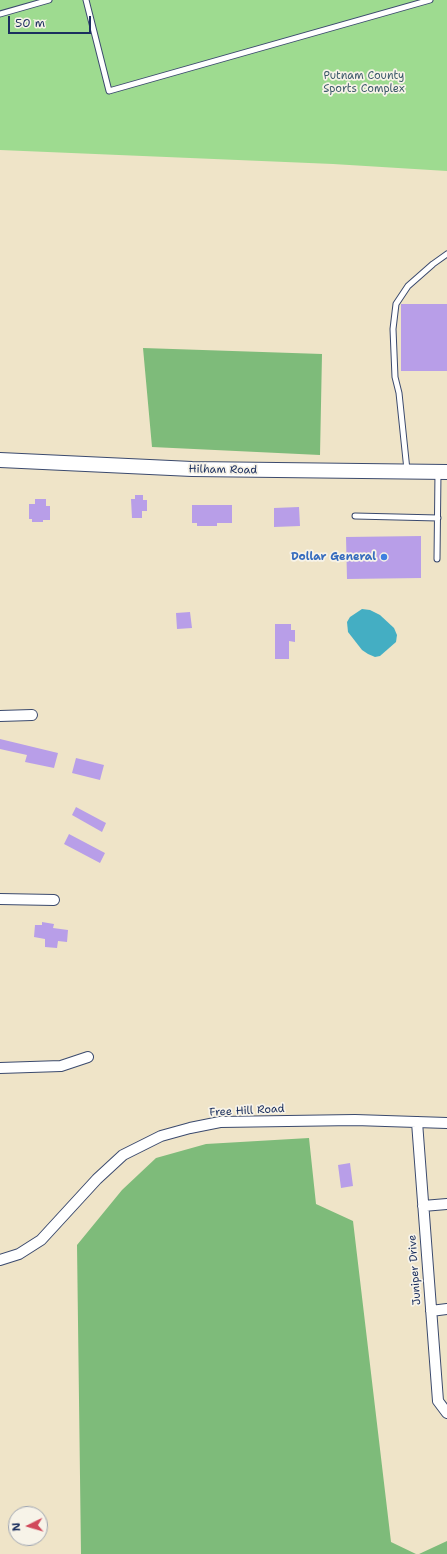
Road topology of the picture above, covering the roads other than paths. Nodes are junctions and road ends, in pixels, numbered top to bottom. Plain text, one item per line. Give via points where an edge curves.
1 (49, 0) edge
2 (86, 0) edge
3 (430, 0) edge
4 (0, 14) edge
5 (447, 254) edge
6 (0, 460) edge
7 (407, 472) junction
8 (443, 472) edge
9 (355, 516) dead end
10 (438, 518) junction
11 (437, 558) dead end
12 (32, 715) dead end
13 (0, 716) edge
14 (0, 899) edge
15 (54, 900) dead end
16 (88, 1056) dead end
17 (0, 1068) edge
18 (417, 1122) junction
19 (447, 1123) edge
20 (447, 1204) edge
21 (422, 1206) junction
22 (0, 1260) edge
23 (447, 1310) edge
24 (431, 1311) junction
25 (447, 1413) edge

1 - 4 lane
2 - 3 lane via 109,91
5 - 7 lane via 408,286 396,304 392,329 395,377
6 - 7 main road, Hilham Road via 192,470
7 - 8 main road, Hilham Road
8 - 10 lane
9 - 10 lane
10 - 11 lane
12 - 13 street
14 - 15 street
16 - 17 street via 61,1066
18 - 19 street, Free Hill Road
18 - 21 street, Juniper Drive
18 - 22 street, Free Hill Road via 220,1122 161,1136 123,1155 97,1179 41,1240 19,1254
20 - 21 street
21 - 24 street, Juniper Drive
23 - 24 street
24 - 25 street, Juniper Drive via 438,1401

